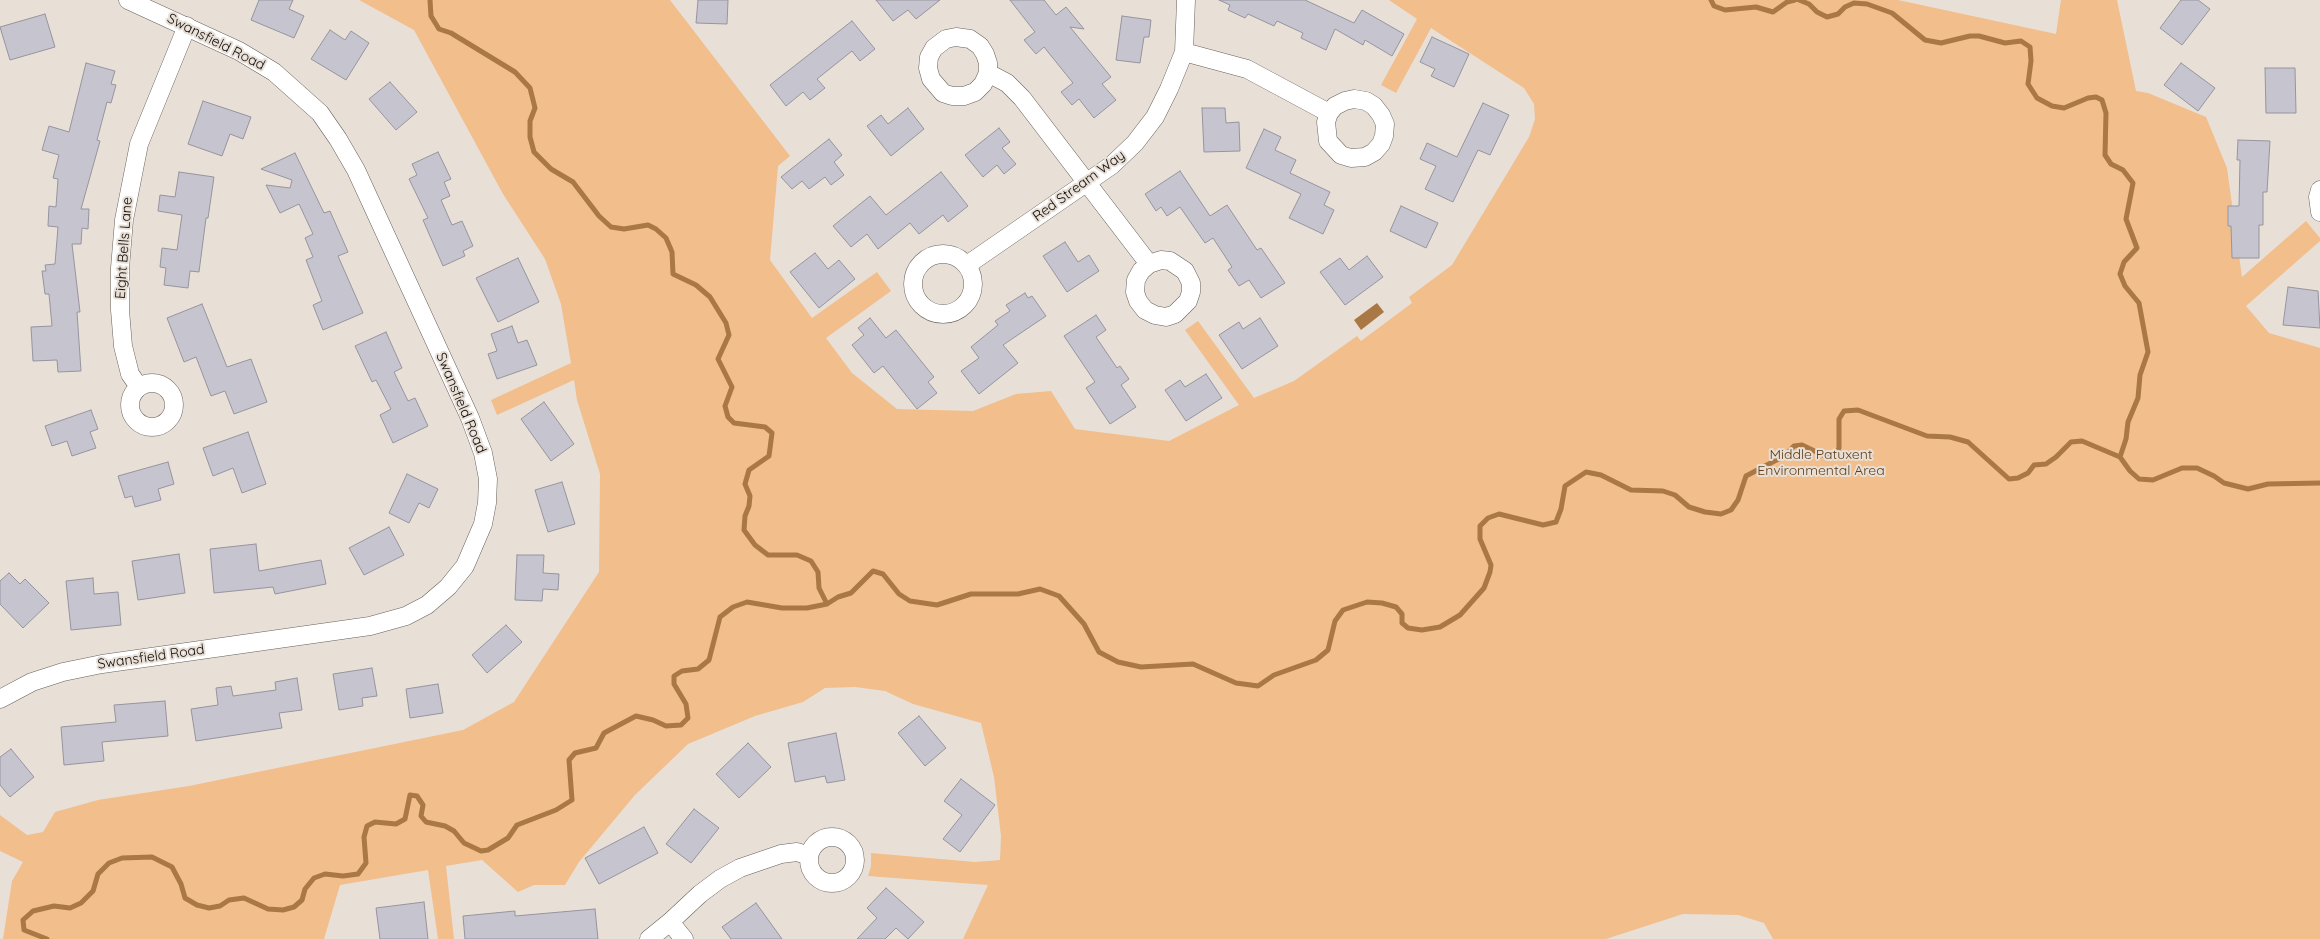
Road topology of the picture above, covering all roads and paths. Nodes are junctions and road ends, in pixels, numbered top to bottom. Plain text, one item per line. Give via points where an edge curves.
1 (128, 0) edge
2 (1186, 0) edge
3 (186, 26) junction
4 (1184, 52) junction
5 (988, 73) dead end
6 (1329, 114) dead end
7 (1087, 182) junction
8 (2320, 190) edge
9 (2320, 212) edge
10 (1149, 264) dead end
11 (967, 266) dead end
12 (139, 387) dead end
13 (2, 694) edge
14 (809, 856) dead end
15 (670, 922) junction
16 (648, 939) edge
17 (684, 939) edge

1 - 3 street, Swansfield Road
2 - 4 street, Red Stream Way
3 - 12 street, Eight Bells Lane via 139,144 124,220 120,310 130,374
3 - 13 street, Swansfield Road via 274,72 320,114 338,139 470,418 483,453 488,479 483,524 460,573 427,605 406,616 370,626 102,664 32,682
4 - 6 street via 1247,69
4 - 7 street, Red Stream Way via 1170,89 1136,143
5 - 7 street via 1008,83 1022,98
7 - 10 street
7 - 11 street, Red Stream Way
8 - 9 street
14 - 15 street via 797,852 781,854 740,868 700,894
15 - 16 street
15 - 17 street

